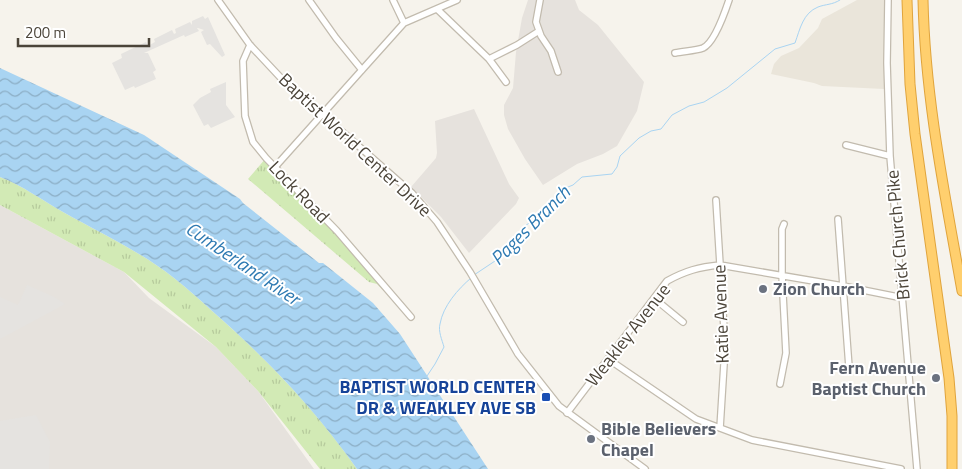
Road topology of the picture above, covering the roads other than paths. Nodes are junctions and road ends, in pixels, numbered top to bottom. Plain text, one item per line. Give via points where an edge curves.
1 (218, 0) edge
2 (309, 0) edge
3 (393, 0) edge
4 (457, 0) edge
5 (540, 0) edge
6 (728, 0) edge
7 (888, 0) edge
8 (907, 0) edge
9 (923, 0) edge
10 (437, 9) junction
11 (404, 23) junction
12 (539, 31) junction
13 (250, 45) junction
14 (675, 53) dead end
15 (489, 59) junction
16 (362, 70) junction
17 (558, 72) dead end
18 (506, 82) dead end
19 (322, 115) junction
20 (846, 145) dead end
21 (890, 156) junction
22 (275, 167) junction
23 (716, 200) dead end
24 (838, 218) dead end
25 (784, 224) dead end
26 (720, 265) junction
27 (782, 275) junction
28 (843, 286) junction
29 (962, 291) edge
30 (904, 298) junction
31 (655, 299) junction
32 (411, 317) dead end
33 (683, 322) dead end
34 (608, 359) junction
35 (849, 367) dead end
36 (780, 384) dead end
37 (567, 413) junction
38 (720, 428) junction
39 (644, 469) edge
40 (902, 469) edge
41 (917, 469) edge
42 (952, 469) edge

1 - 13 street, Baptist World Center Drive
2 - 16 street
3 - 11 street
4 - 10 street
5 - 12 street via 536,22
6 - 14 street via 710,42 703,48
7 - 21 street, Brick Church Pike
8 - 42 highway via 915,134 949,378
9 - 29 highway via 936,139
10 - 11 street
10 - 15 street
11 - 16 street
12 - 15 street
12 - 17 street
13 - 19 street, Baptist World Center Drive
13 - 22 street, Lock Road via 243,61 245,116 253,142
15 - 18 street
16 - 19 street
19 - 22 street
19 - 37 street, Baptist World Center Drive via 412,193 437,222 518,354
20 - 21 street
21 - 30 street, Brick Church Pike
22 - 32 street, Lock Road via 337,231
23 - 26 street, Katie Avenue
24 - 28 street
25 - 27 street
26 - 27 street, Weakley Avenue
26 - 31 street, Weakley Avenue via 684,272 667,281
26 - 38 street, Katie Avenue via 724,364
27 - 28 street, Weakley Avenue
27 - 36 street via 786,353
28 - 30 street, Weakley Avenue
28 - 35 street
30 - 41 street, Brick Church Pike
31 - 33 street
31 - 34 street, Weakley Avenue
34 - 37 street, Weakley Avenue
34 - 38 street via 696,419
37 - 39 street, Baptist World Center Drive
38 - 40 street via 752,440

